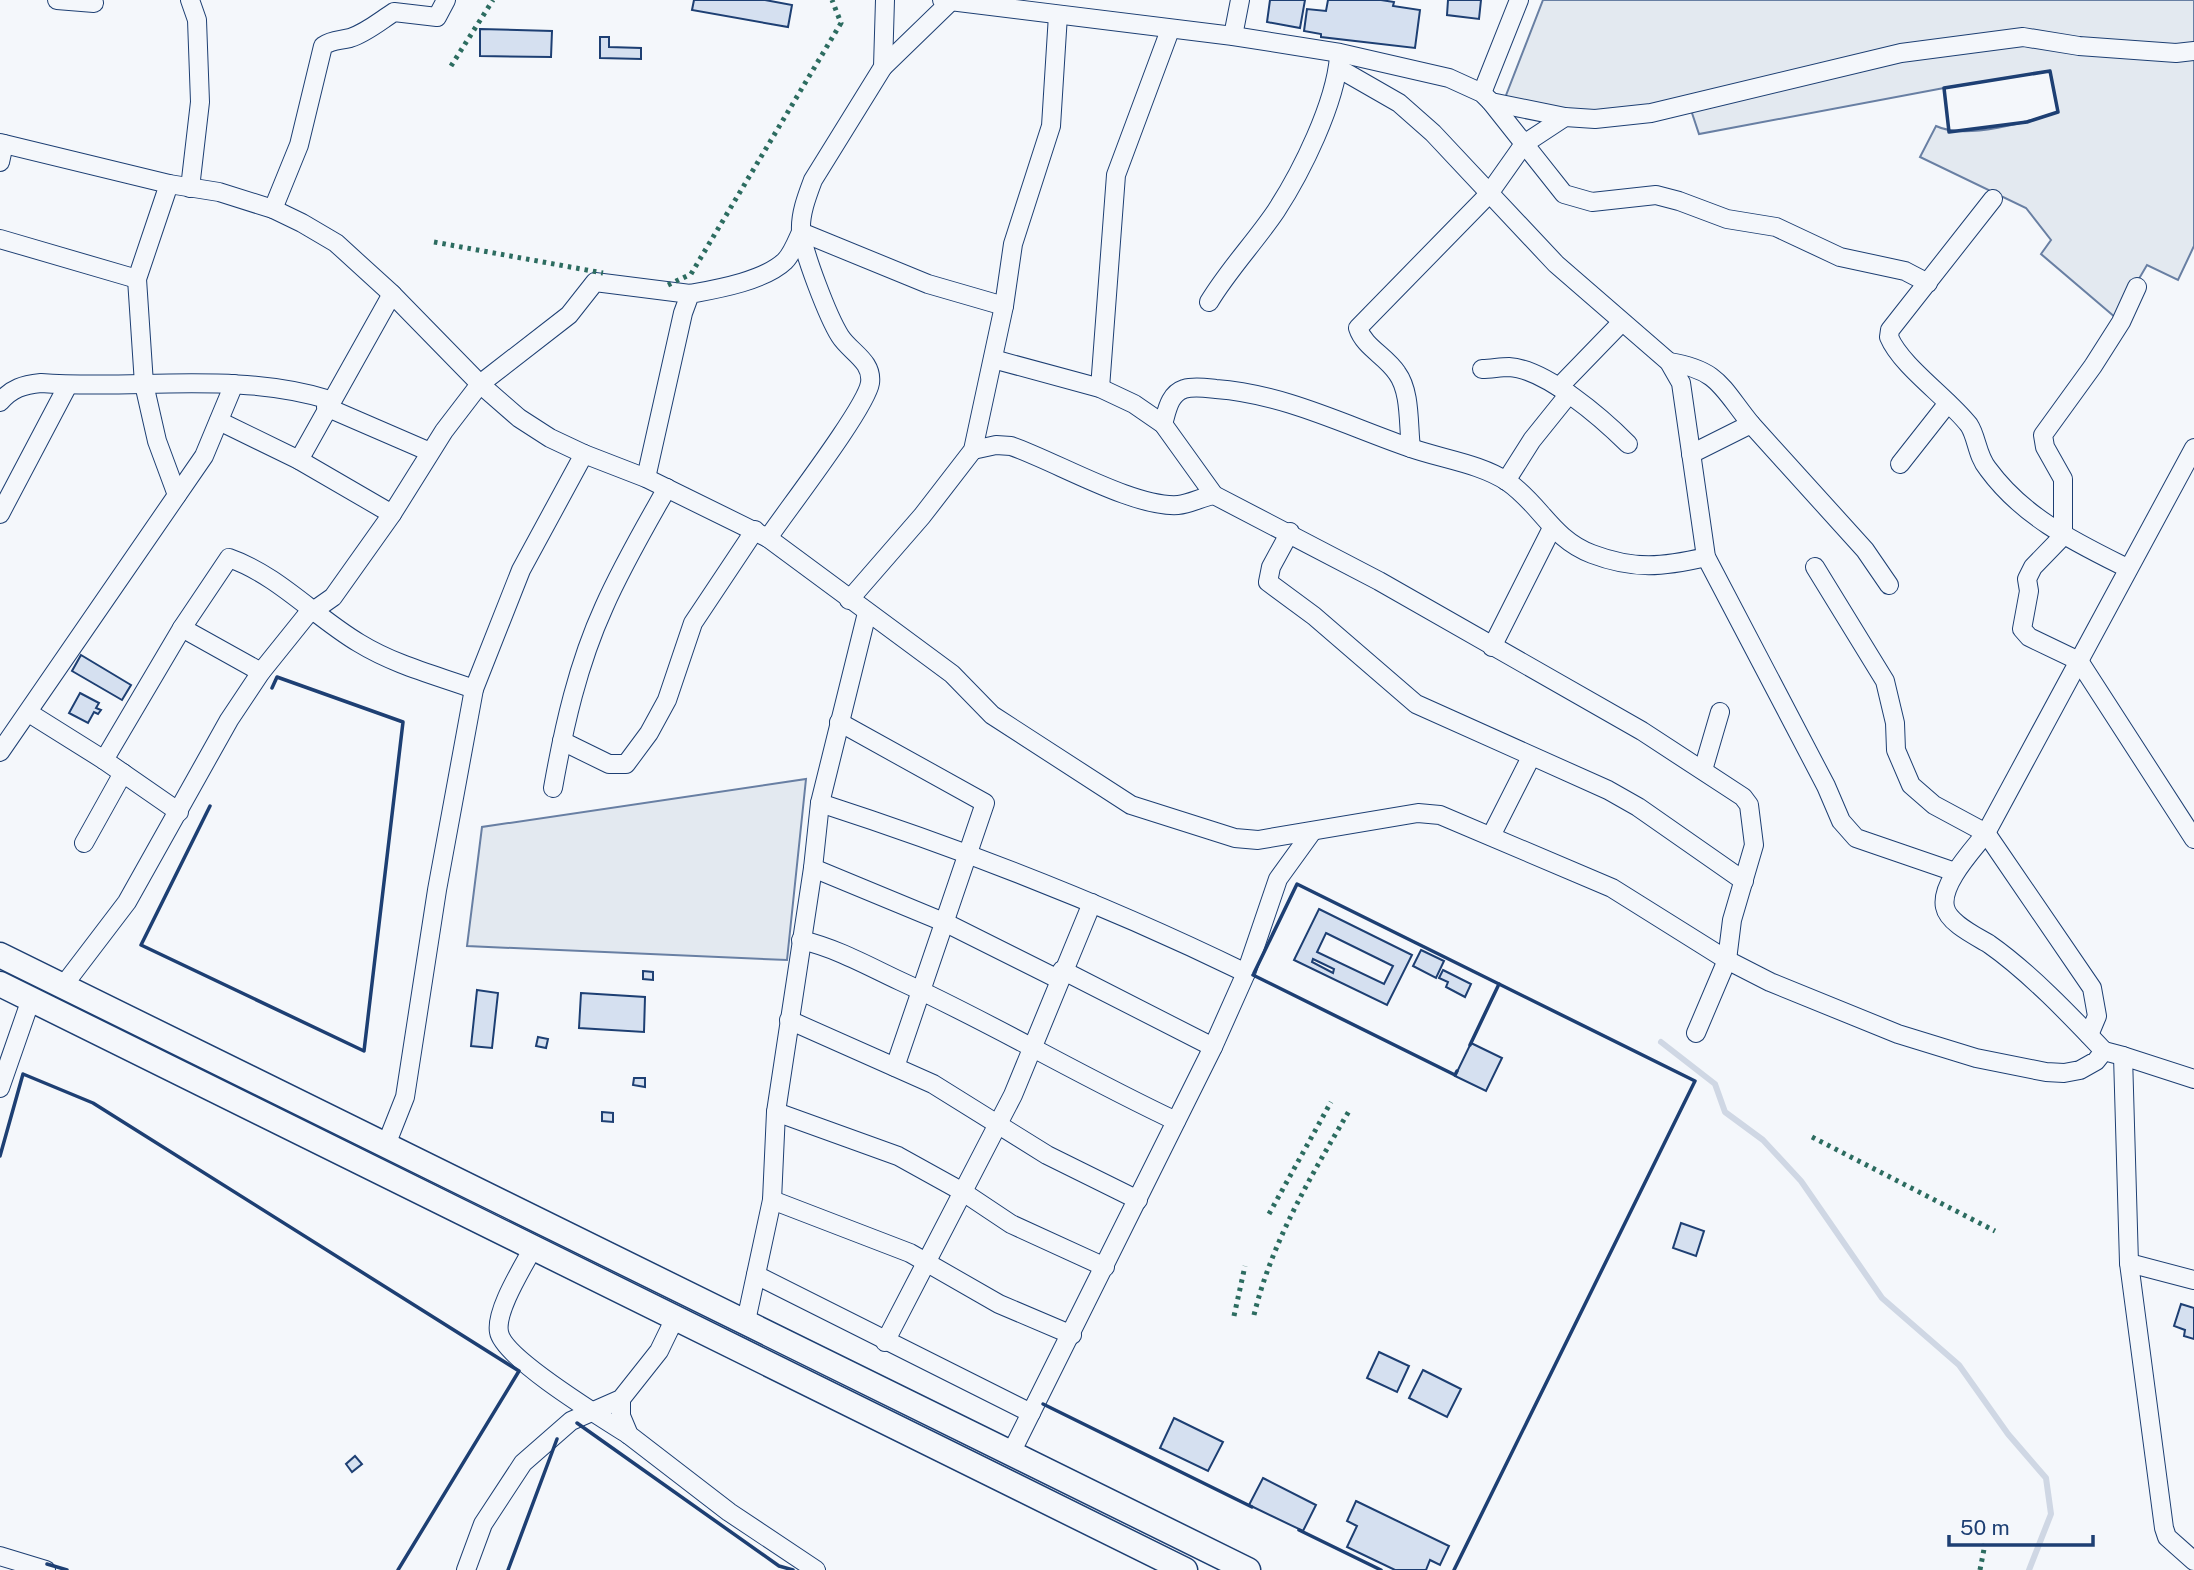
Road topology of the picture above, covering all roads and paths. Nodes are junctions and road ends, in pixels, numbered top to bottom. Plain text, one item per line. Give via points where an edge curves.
1 (57, 0) edge
2 (190, 0) edge
3 (446, 0) edge
4 (885, 0) edge
5 (1240, 0) edge
6 (1520, 0) edge
7 (946, 1) edge
8 (94, 3) dead end
9 (1062, 10) edge
10 (1170, 30) junction
11 (1233, 36) junction
12 (2194, 51) edge
13 (1339, 60) junction
14 (883, 67) junction
15 (1486, 98) junction
16 (1565, 117) junction
17 (1524, 144) junction
18 (2, 150) edge
19 (169, 184) junction
20 (190, 188) junction
21 (1488, 195) junction
22 (1993, 199) dead end
23 (273, 209) junction
24 (801, 232) junction
25 (0, 239) edge
26 (137, 279) junction
27 (1928, 283) junction
28 (2137, 287) dead end
29 (392, 294) junction
30 (690, 294) junction
31 (1209, 302) dead end
32 (1004, 306) junction
33 (1621, 323) junction
34 (993, 359) junction
35 (1669, 362) junction
36 (1482, 369) dead end
37 (144, 384) junction
38 (234, 384) junction
39 (480, 384) junction
40 (68, 385) junction
41 (1100, 388) junction
42 (1564, 391) junction
43 (0, 402) edge
44 (1948, 403) junction
45 (328, 404) junction
46 (219, 421) junction
47 (1163, 424) junction
48 (1751, 424) junction
49 (1628, 444) dead end
50 (1411, 448) junction
51 (2194, 448) edge
52 (973, 450) junction
53 (430, 452) junction
54 (584, 454) junction
55 (1691, 454) junction
56 (299, 460) junction
57 (1900, 464) dead end
58 (646, 478) junction
59 (1506, 481) junction
60 (667, 488) junction
61 (177, 495) junction
62 (1214, 495) junction
63 (0, 514) edge
64 (392, 514) junction
65 (1552, 528) junction
66 (1290, 532) junction
67 (761, 534) junction
68 (2063, 536) junction
69 (1706, 557) junction
70 (1815, 567) dead end
71 (2127, 568) junction
72 (1889, 585) dead end
73 (849, 600) junction
74 (314, 608) junction
75 (867, 613) junction
76 (182, 628) junction
77 (1492, 647) junction
78 (2079, 662) junction
79 (261, 672) junction
80 (474, 689) junction
81 (1720, 712) dead end
82 (29, 713) junction
83 (839, 722) junction
84 (562, 741) junction
85 (0, 752) edge
86 (1531, 757) junction
87 (104, 760) junction
88 (1703, 770) junction
89 (123, 774) junction
90 (553, 788) dead end
91 (820, 803) junction
92 (179, 812) junction
93 (1312, 832) junction
94 (1986, 833) junction
95 (2193, 833) edge
96 (1491, 836) junction
97 (84, 843) dead end
98 (968, 856) junction
99 (813, 868) junction
100 (1955, 872) junction
101 (1744, 881) junction
102 (1092, 903) junction
103 (946, 923) junction
104 (801, 940) junction
105 (0, 955) edge
106 (1727, 960) junction
107 (1246, 973) junction
108 (1061, 975) junction
109 (0, 984) edge
110 (63, 986) junction
111 (922, 991) junction
112 (31, 999) junction
113 (789, 1020) junction
114 (1696, 1033) dead end
115 (2089, 1035) junction
116 (1033, 1048) junction
117 (1213, 1048) junction
118 (2104, 1051) junction
119 (2123, 1056) junction
120 (895, 1067) junction
121 (2194, 1079) edge
122 (0, 1088) edge
123 (776, 1112) junction
124 (1176, 1121) junction
125 (999, 1125) junction
126 (386, 1144) junction
127 (963, 1192) junction
128 (772, 1200) junction
129 (1138, 1200) junction
130 (533, 1248) junction
131 (928, 1261) junction
132 (2129, 1263) junction
133 (1105, 1268) junction
134 (756, 1275) junction
135 (2194, 1280) edge
136 (675, 1318) junction
137 (746, 1321) junction
138 (1072, 1335) junction
139 (885, 1342) junction
140 (621, 1399) junction
141 (593, 1412) junction
142 (1031, 1413) junction
143 (629, 1435) junction
144 (1011, 1453) junction
145 (0, 1556) edge
146 (2194, 1561) edge
147 (46, 1570) edge
148 (466, 1570) edge
149 (816, 1570) edge
150 (1185, 1570) edge
151 (1248, 1570) edge

1 - 8 street
2 - 20 street via 197,20 200,102
3 - 23 street via 437,17 394,12 365,31 332,39 323,46 299,145
4 - 14 street
5 - 11 street
6 - 15 street
7 - 9 street
7 - 14 street
9 - 10 street
9 - 32 street via 1051,126 1013,244
10 - 11 street
10 - 41 street via 1116,175
11 - 13 street
12 - 16 street via 2079,47 2022,37 1989,39 1901,53 1651,113
13 - 15 street via 1450,78
13 - 21 street via 1433,133
13 - 31 street via 1321,122 1286,194
14 - 24 street via 813,180
15 - 16 street
15 - 17 street
16 - 17 street
17 - 21 street
17 - 27 street via 1564,194 1578,200 1656,195 1727,219 1776,227 1840,257 1905,271
18 - 19 street
19 - 20 street
19 - 26 street
20 - 23 street
21 - 33 street
21 - 50 street via 1358,328 1399,375
22 - 27 street
23 - 29 street via 335,243
24 - 30 street via 785,262 737,285
24 - 32 street via 928,284
24 - 67 street via 829,312 841,337 867,365 870,382 856,410
25 - 26 street
26 - 37 street
27 - 44 street via 1889,337
28 - 68 street via 2121,322 2043,435 2063,479
29 - 39 street
29 - 45 street
30 - 39 street via 595,282 569,315
30 - 58 street
32 - 34 street
33 - 35 street
33 - 42 street
34 - 41 street
34 - 52 street
35 - 48 street via 1710,374
35 - 55 street via 1681,383
36 - 42 street via 1512,367
37 - 38 street
37 - 40 street
37 - 61 street via 157,441
38 - 45 street via 296,391
38 - 46 street
39 - 53 street
39 - 54 street via 519,418
40 - 43 street via 24,385
40 - 63 street
41 - 47 street
42 - 49 street
42 - 59 street
44 - 57 street
44 - 68 street via 1970,427 1976,451 2006,491
45 - 53 street
45 - 56 street
46 - 56 street
46 - 61 street via 204,456
47 - 50 street via 1171,399 1185,389 1240,391 1278,398
47 - 62 street
48 - 55 street
48 - 72 street via 1865,550
50 - 59 street
51 - 71 street
52 - 62 street via 1011,446 1157,503 1181,505
52 - 73 street
53 - 64 street
54 - 58 street
54 - 80 street via 521,570
55 - 69 street
56 - 64 street
58 - 60 street
59 - 65 street via 1528,498
60 - 67 street
60 - 84 street via 604,607
61 - 82 street
62 - 66 street
64 - 74 street via 333,597
65 - 69 street via 1568,543 1637,567
65 - 77 street
66 - 77 street
66 - 86 street via 1268,576 1276,590 1314,616 1416,704
67 - 73 street
67 - 84 street via 694,623 667,701 626,764 609,764
68 - 71 street
68 - 78 street via 2027,579 2022,629
69 - 100 street via 1848,832
70 - 94 street via 1885,681 1896,750 1911,786 1934,805
71 - 78 street
73 - 75 street
74 - 76 street via 227,558
74 - 79 street
74 - 80 street via 358,643 391,660
75 - 83 street
75 - 93 street via 951,674 992,715 1131,805 1236,838 1258,840
76 - 79 street
76 - 87 street
77 - 88 street
78 - 94 street
78 - 95 street
79 - 92 street
80 - 126 street via 437,890 412,1064 405,1097
81 - 88 street
82 - 85 street
82 - 87 street
83 - 91 street
83 - 98 street via 984,800
84 - 90 street
86 - 96 street
86 - 101 street via 1578,775 1638,807
87 - 89 street
88 - 101 street via 1749,805 1754,845
89 - 92 street
89 - 97 street
91 - 98 street
91 - 99 street
92 - 110 street via 127,902
93 - 96 street via 1428,813
93 - 107 street via 1278,879
94 - 100 street
94 - 115 street via 2092,988 2097,1016
96 - 106 street via 1612,888
98 - 102 street
98 - 103 street
99 - 103 street
99 - 104 street
100 - 115 street via 1944,899 1954,920 1998,951
101 - 106 street via 1732,920
102 - 107 street
102 - 108 street
103 - 108 street
103 - 111 street
104 - 111 street
104 - 113 street
105 - 110 street
106 - 114 street
106 - 118 street via 1898,1034 1976,1058 2064,1073 2096,1061
107 - 117 street
108 - 116 street
108 - 117 street
109 - 112 street
110 - 126 street
111 - 116 street
111 - 120 street
112 - 122 street
112 - 130 street
113 - 120 street
113 - 123 street
115 - 118 street
116 - 124 street
116 - 125 street
117 - 124 street
118 - 119 street
119 - 121 street
119 - 132 street
120 - 125 street via 933,1084
123 - 127 street via 898,1156
123 - 128 street
124 - 129 street
125 - 127 street
125 - 129 street via 1047,1155
126 - 137 street
127 - 131 street
127 - 133 street via 1011,1224
128 - 131 street
128 - 134 street
129 - 133 street
130 - 136 street
130 - 141 street via 502,1313 499,1333 523,1363
131 - 138 street via 999,1304
131 - 139 street
132 - 135 street
132 - 146 street via 2164,1528 2167,1537
133 - 138 street
134 - 137 street
134 - 139 street
136 - 140 street via 659,1351
136 - 150 street
137 - 144 street
138 - 142 street
139 - 142 street
140 - 141 street
140 - 143 street via 621,1416
141 - 143 street
141 - 148 street via 571,1421 523,1463 483,1524
142 - 144 street
143 - 149 street via 729,1512
144 - 151 street
145 - 147 street

